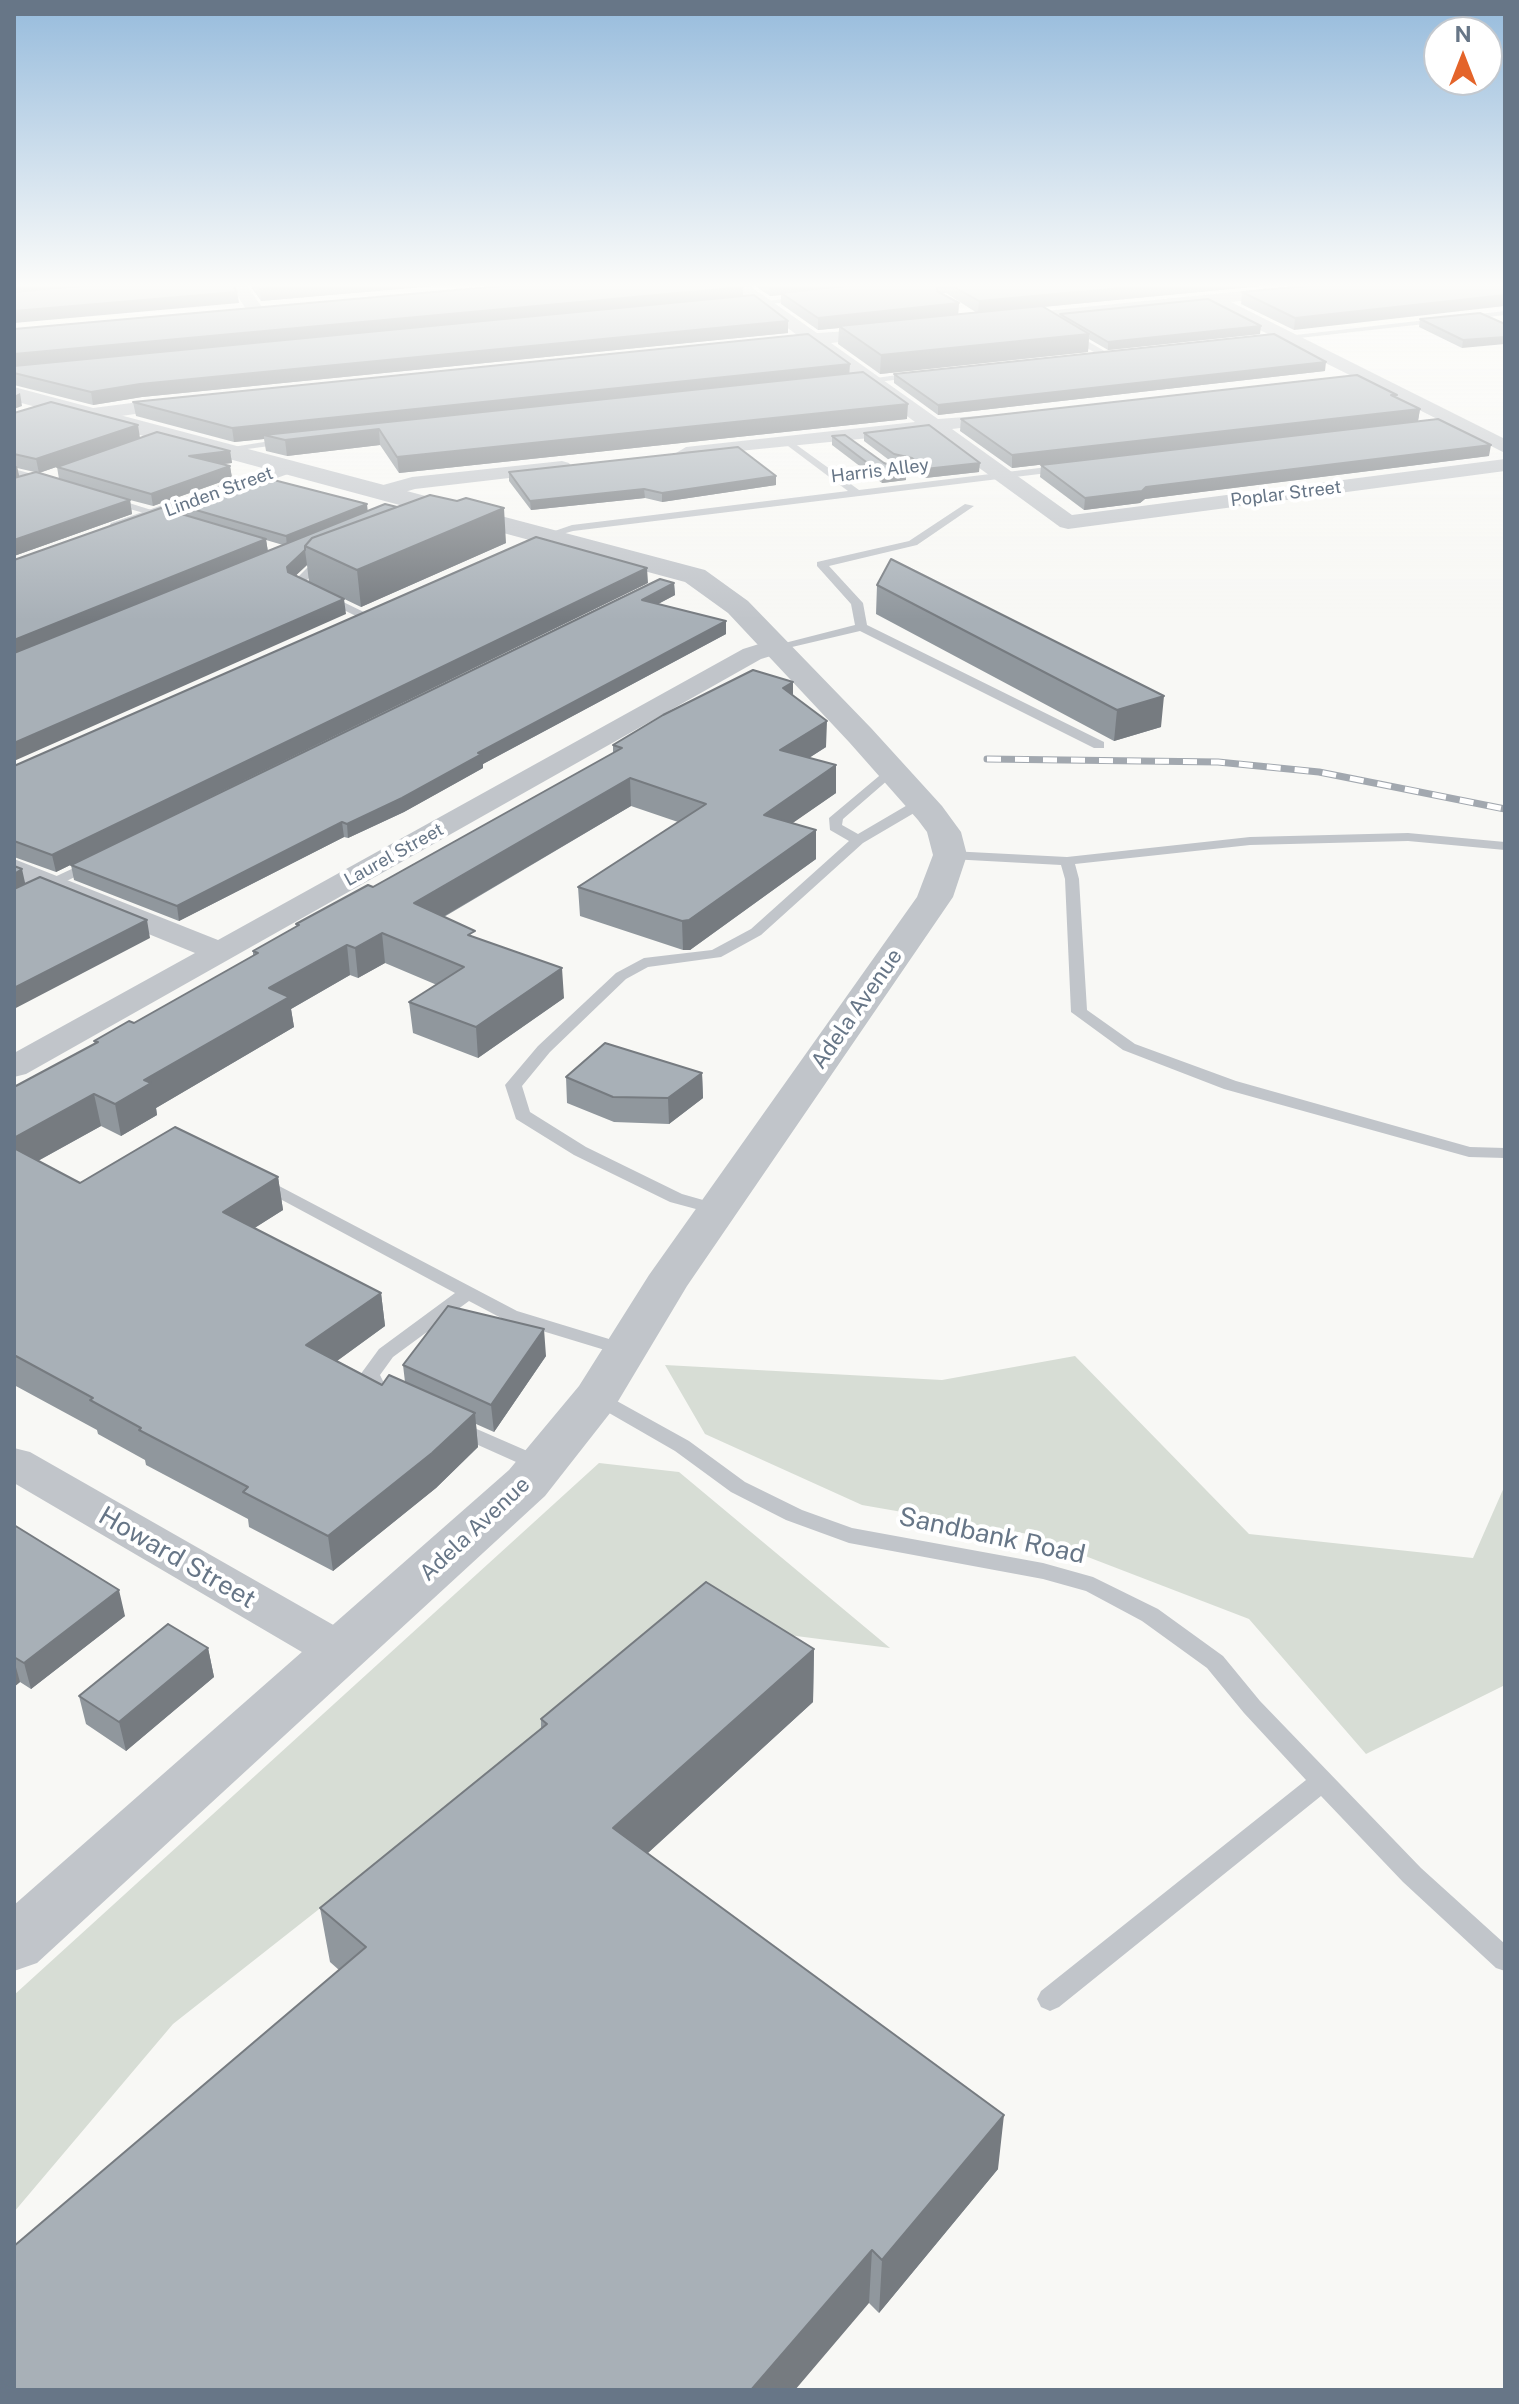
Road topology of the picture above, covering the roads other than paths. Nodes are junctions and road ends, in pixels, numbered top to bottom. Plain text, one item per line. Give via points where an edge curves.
1 (22, 396) edge
2 (886, 396) edge
3 (1398, 396) edge
4 (204, 400) edge
5 (54, 405) junction
6 (93, 414) junction
7 (1026, 415) edge
8 (24, 416) edge
9 (933, 426) junction
10 (304, 440) edge
11 (787, 441) junction
12 (1505, 447) edge
13 (225, 449) junction
14 (662, 455) edge
15 (584, 464) edge
16 (1505, 465) edge
17 (289, 467) junction
18 (1080, 467) edge
19 (14, 472) edge
20 (907, 472) edge
21 (54, 475) edge
22 (1002, 476) junction
23 (40, 479) junction
24 (923, 485) junction
25 (14, 488) edge
26 (69, 488) edge
27 (855, 492) junction
28 (99, 497) edge
29 (387, 502) junction
30 (969, 506) dead end
31 (157, 514) junction
32 (187, 523) edge
33 (100, 535) edge
34 (548, 535) junction
35 (502, 555) edge
36 (341, 560) edge
37 (684, 573) junction
38 (655, 586) edge
39 (393, 604) edge
40 (366, 617) junction
41 (861, 627) junction
42 (338, 629) edge
43 (775, 647) junction
44 (1099, 745) dead end
45 (891, 770) junction
46 (921, 803) junction
47 (858, 840) junction
48 (1505, 846) edge
49 (950, 855) junction
50 (108, 856) edge
51 (1067, 861) junction
52 (14, 868) edge
53 (52, 883) junction
54 (14, 902) edge
55 (221, 952) junction
56 (14, 1067) edge
57 (1505, 1153) edge
58 (262, 1182) edge
59 (718, 1210) junction
60 (467, 1293) junction
61 (625, 1350) junction
62 (597, 1397) junction
63 (413, 1407) edge
64 (438, 1419) edge
65 (14, 1463) edge
66 (541, 1465) junction
67 (341, 1652) junction
68 (1322, 1781) junction
69 (14, 1944) edge
70 (1505, 1960) edge
71 (1050, 1999) dead end

1 - 5 street
2 - 9 street
3 - 12 street
4 - 6 street
5 - 6 street
5 - 8 street
6 - 13 street via 157,439
7 - 9 street
9 - 11 street via 849,439
9 - 22 street
10 - 13 lane
11 - 14 street
11 - 27 lane
13 - 17 street
15 - 29 street via 412,483
16 - 22 street, Poplar Street via 1068,522
17 - 29 street
17 - 31 street, Linden Street
18 - 22 lane, Harris Alley
19 - 23 lane
20 - 24 lane
21 - 23 lane
22 - 24 lane, Harris Alley
23 - 25 lane
23 - 26 lane
24 - 27 lane, Harris Alley
27 - 34 lane, Harris Alley
28 - 31 lane
29 - 34 street via 417,500 451,518
30 - 41 lane via 913,543 821,564 857,603
31 - 32 lane
31 - 33 street, Linden Street
34 - 35 street
34 - 37 street
36 - 40 lane via 311,570 297,584
37 - 38 lane
37 - 43 street via 710,584
39 - 40 street
40 - 42 street
41 - 43 lane
41 - 44 lane
43 - 45 street
43 - 55 street, Laurel Street via 752,654
45 - 46 street
45 - 47 lane via 836,818 835,827
46 - 47 lane
46 - 49 street via 944,832
47 - 59 lane via 756,932 716,954 644,963 621,976 513,1085 522,1115 580,1151 676,1198
48 - 51 lane via 1408,837 1250,841
49 - 51 lane
49 - 59 street, Adela Avenue via 935,897
50 - 53 lane
51 - 57 lane via 1079,1012 1129,1047 1230,1085 1469,1152
52 - 53 street
53 - 54 lane
53 - 55 street
55 - 56 street, Laurel Street
58 - 60 lane
59 - 61 street, Adela Avenue
60 - 61 lane via 510,1315
60 - 63 lane via 386,1353 370,1375 378,1391
61 - 62 street, Adela Avenue
62 - 66 street, Adela Avenue
62 - 68 lane, Sandbank Road via 682,1446 738,1487 794,1515 849,1535 1093,1585 1150,1615 1215,1662
64 - 66 lane
65 - 67 street, Howard Street
66 - 67 street, Adela Avenue
67 - 69 street, Adela Avenue
68 - 70 lane, Sandbank Road via 1412,1875
68 - 71 lane

